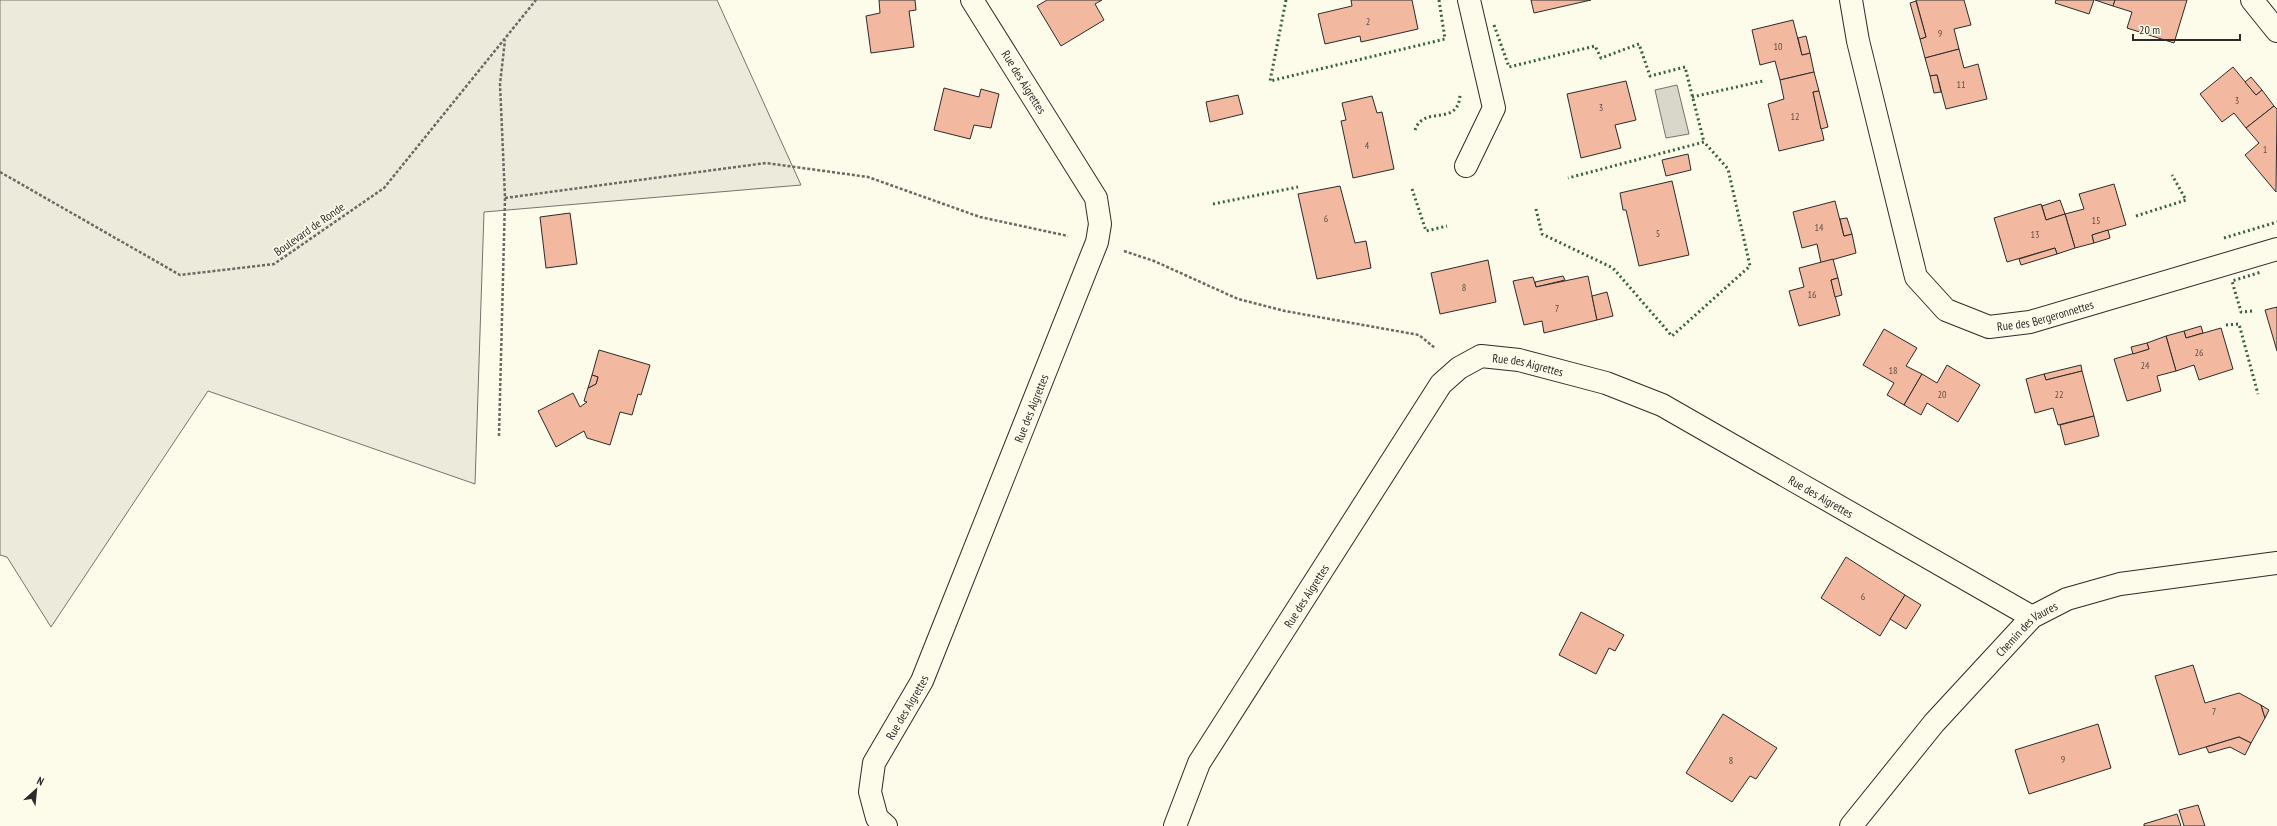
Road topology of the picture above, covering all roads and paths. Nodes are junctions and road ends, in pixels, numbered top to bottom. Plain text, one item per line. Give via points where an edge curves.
1 (536, 0) edge
2 (972, 0) edge
3 (1469, 0) edge
4 (1851, 0) edge
5 (2252, 0) edge
6 (2277, 31) edge
7 (505, 40) junction
8 (1466, 166) dead end
9 (0, 172) edge
10 (505, 198) junction
11 (1097, 242) junction
12 (2277, 249) edge
13 (1459, 368) junction
14 (499, 436) dead end
15 (2277, 563) edge
16 (2032, 617) junction
17 (886, 826) edge
18 (1175, 826) edge
19 (1851, 826) edge

1 - 7 path, Boulevard de Ronde
2 - 11 street, Rue des Aigrettes via 1096,198 1100,224
3 - 8 street via 1494,108
4 - 12 street, Rue des Bergeronnettes via 1858,41 1916,277 1946,310 1989,327 2030,322
5 - 6 street
7 - 9 path, Boulevard de Ronde via 384,188 274,264 180,275
7 - 10 path via 500,84
10 - 11 path via 766,163 868,177 980,217
10 - 14 path
11 - 13 path via 1154,261 1238,299 1285,311 1419,335
11 - 17 street, Rue des Aigrettes via 922,681 874,763 870,792 877,818
13 - 16 street, Rue des Aigrettes via 1481,356 1519,360 1606,383 1662,405
13 - 18 street, Rue des Aigrettes via 1441,384 1199,763
15 - 16 street, Chemin des Vaures via 2120,584 2067,599
16 - 19 street, Chemin des Vaures via 1934,722

